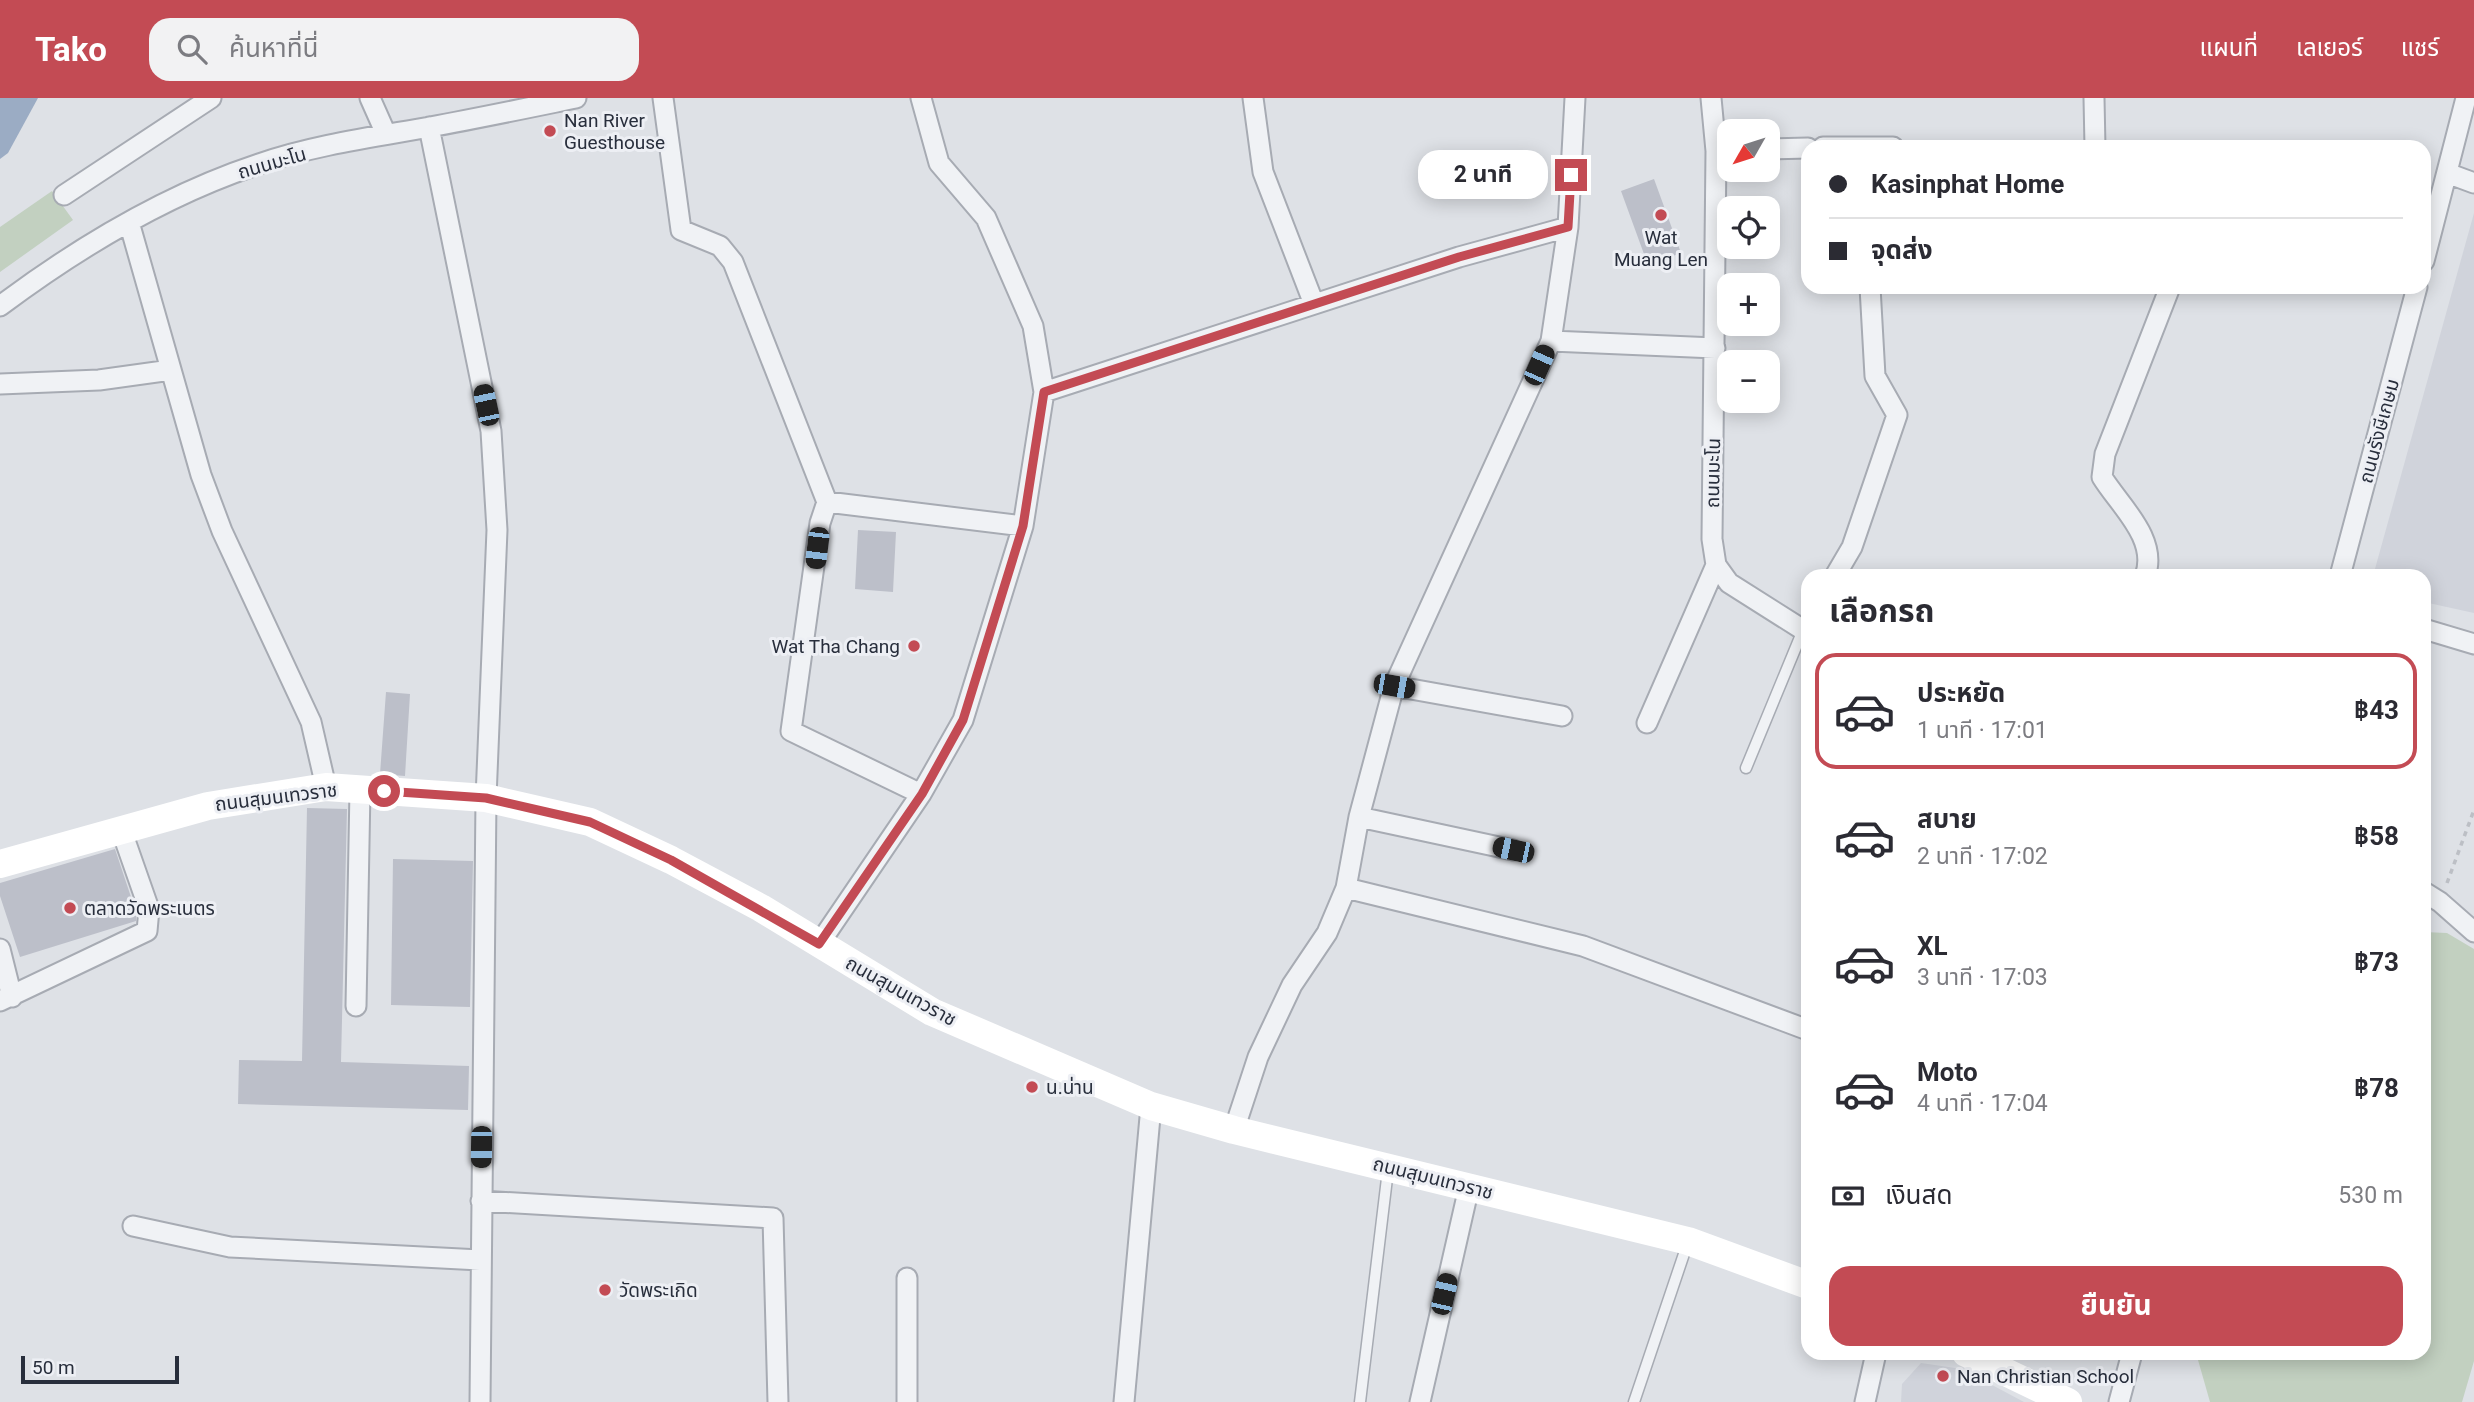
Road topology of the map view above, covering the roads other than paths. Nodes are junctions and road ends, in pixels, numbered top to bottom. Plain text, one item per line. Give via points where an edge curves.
1 (211, 98) edge
2 (370, 98) edge
3 (576, 98) edge
4 (663, 98) edge
5 (921, 98) edge
6 (1253, 98) edge
7 (1575, 98) edge
8 (1711, 98) edge
9 (2094, 98) edge
10 (2466, 98) edge
11 (1717, 124) edge
12 (429, 127) junction
13 (386, 134) junction
14 (2095, 140) edge
15 (1801, 148) edge
16 (1780, 149) edge
17 (2447, 173) junction
18 (1722, 182) edge
19 (2474, 183) edge
20 (64, 195) dead end
21 (129, 222) junction
22 (1568, 227) junction
23 (2431, 234) edge
24 (1871, 294) edge
25 (2167, 294) edge
26 (2415, 294) edge
27 (1314, 304) junction
28 (0, 306) edge
29 (1550, 341) junction
30 (1715, 348) junction
31 (171, 370) junction
32 (0, 384) edge
33 (1044, 392) junction
34 (827, 502) junction
35 (1023, 526) junction
36 (1716, 565) junction
37 (1839, 569) edge
38 (2145, 569) edge
39 (2342, 569) edge
40 (1801, 626) edge
41 (2431, 631) edge
42 (1801, 641) edge
43 (2474, 643) edge
44 (1394, 686) junction
45 (1562, 716) dead end
46 (1647, 723) dead end
47 (1746, 768) dead end
48 (326, 787) junction
49 (360, 789) junction
50 (922, 794) junction
51 (486, 798) junction
52 (1359, 817) junction
53 (121, 829) junction
54 (1513, 850) dead end
55 (0, 864) edge
56 (1346, 888) junction
57 (2432, 897) edge
58 (2474, 932) edge
59 (819, 944) junction
60 (0, 949) edge
61 (6, 999) edge
62 (356, 1006) dead end
63 (1801, 1027) edge
64 (1152, 1106) junction
65 (1234, 1130) junction
66 (1388, 1166) junction
67 (1469, 1187) junction
68 (481, 1200) junction
69 (134, 1226) dead end
70 (1688, 1241) junction
71 (480, 1261) junction
72 (907, 1278) dead end
73 (1801, 1282) edge
74 (1875, 1360) edge
75 (1981, 1360) edge
76 (2130, 1360) edge
77 (480, 1402) edge
78 (778, 1402) edge
79 (906, 1402) edge
80 (1124, 1402) edge
81 (1360, 1402) edge
82 (1420, 1402) edge
83 (1634, 1402) edge
84 (1866, 1402) edge
85 (2068, 1402) edge
86 (2119, 1402) edge

1 - 20 street
2 - 13 street
3 - 12 street, ถนนมะโน
4 - 34 street via 681,230 720,246 733,262
5 - 33 street via 939,163 986,218 1033,326
6 - 27 street via 1263,172
7 - 22 street
8 - 11 street, ถนนมะโน
9 - 14 street
10 - 17 street
12 - 13 street, ถนนมะโน
12 - 51 street via 491,431 497,530
13 - 21 street, ถนนมะโน via 261,163 191,190
15 - 16 street
17 - 19 street
17 - 23 street
18 - 30 street, ถนนมะโน
21 - 28 street, ถนนมะโน via 60,261
21 - 31 street
22 - 27 street
22 - 29 street
24 - 37 street via 1875,376 1897,415 1852,547
25 - 38 street via 2105,454 2102,477 2143,538
26 - 39 street, ถนนรังษีเกษม
27 - 33 street
29 - 30 street
29 - 44 street
30 - 36 street, ถนนมะโน via 1712,539
31 - 32 street via 99,380
31 - 48 street via 222,531 311,722
33 - 35 street
34 - 35 street
34 - 50 street via 820,523 791,731
35 - 50 street via 963,720
36 - 40 street via 1729,583
36 - 46 street
41 - 43 street
42 - 47 lane
44 - 45 street
44 - 52 street
48 - 49 street, ถนนสุมนเทวราช
48 - 53 street, ถนนสุมนเทวราช via 208,806
49 - 51 street, ถนนสุมนเทวราช
49 - 62 street
50 - 59 street
51 - 59 street, ถนนสุมนเทวราช via 590,822 671,860
51 - 68 street
52 - 54 street
52 - 56 street
53 - 55 street, ถนนสุมนเทวราช
53 - 61 street via 149,909 147,931
56 - 63 street via 1583,946
56 - 65 street via 1327,933 1292,985 1258,1057
57 - 58 street
59 - 64 street, ถนนสุมนเทวราช via 932,1012
60 - 61 street
64 - 65 street, ถนนสุมนเทวราช
64 - 80 street
65 - 66 street, ถนนสุมนเทวราช
66 - 67 street, ถนนสุมนเทวราช
66 - 81 lane
67 - 70 street, ถนนสุมนเทวราช
67 - 82 street
68 - 71 street
68 - 78 street via 773,1217
69 - 71 street via 230,1247
70 - 73 street, ถนนสุมนเทวราช
70 - 83 lane
71 - 77 street
72 - 79 street
74 - 84 street
75 - 85 street
76 - 86 street

